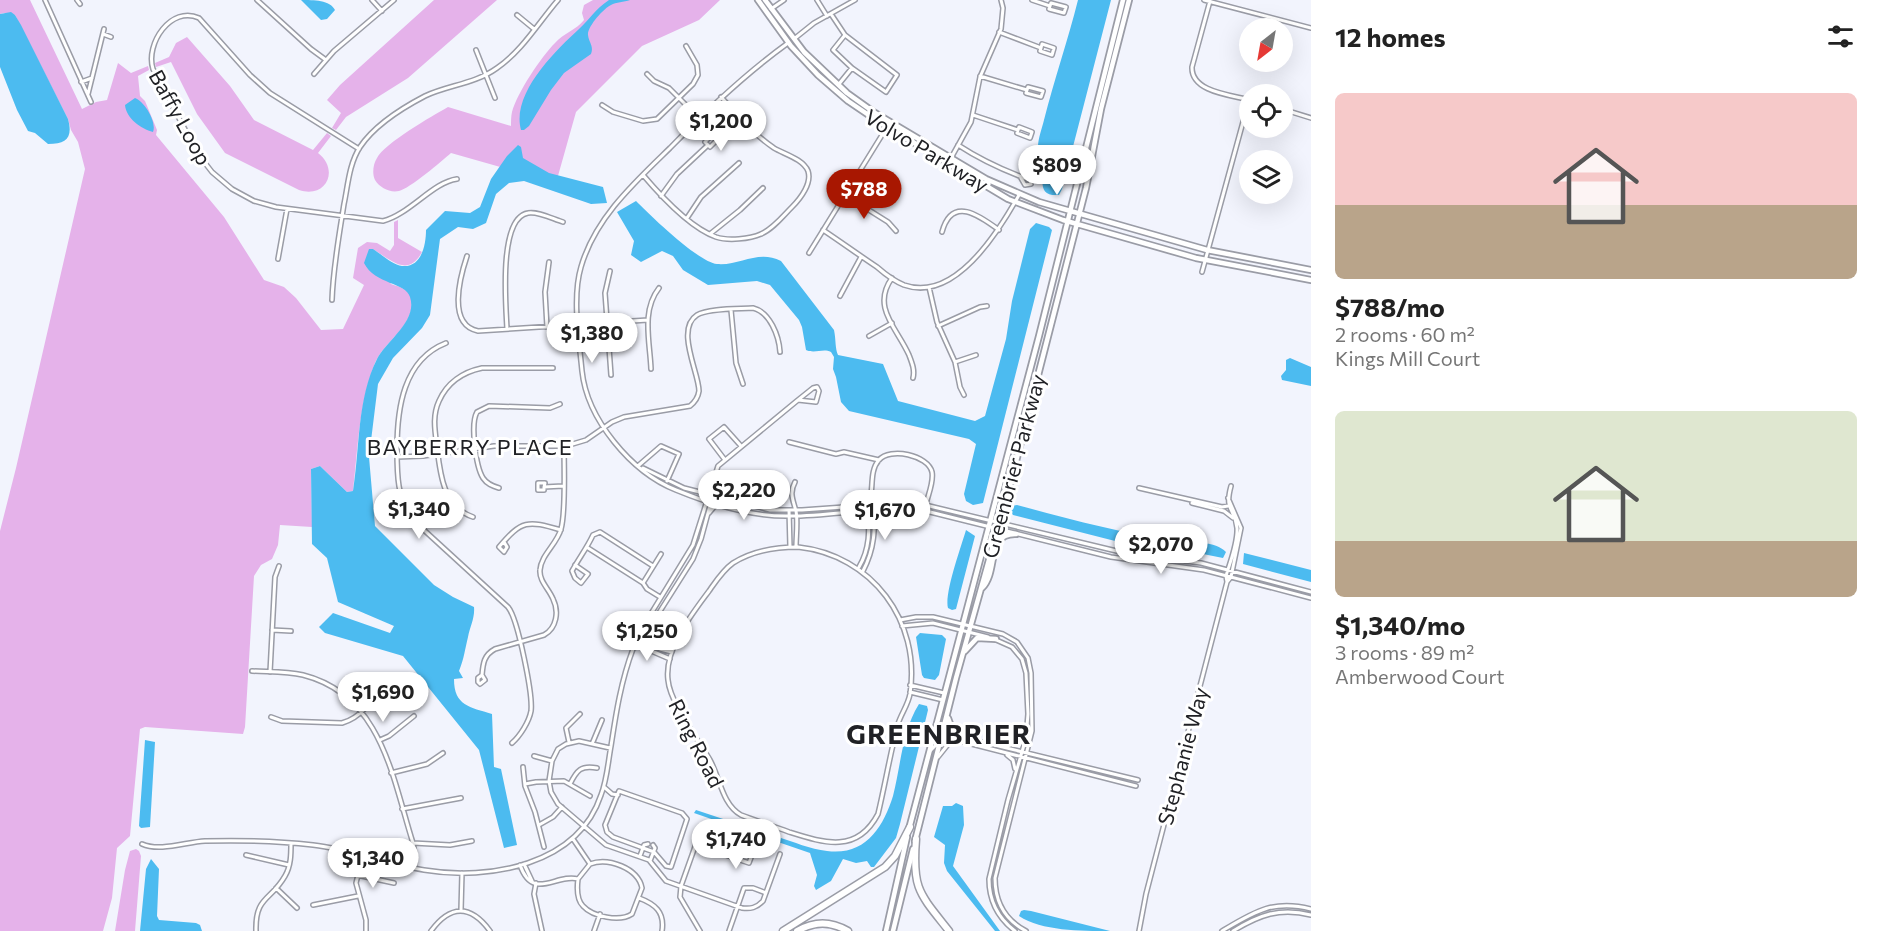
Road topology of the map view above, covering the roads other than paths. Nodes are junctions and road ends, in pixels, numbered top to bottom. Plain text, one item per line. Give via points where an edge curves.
1 (45, 0) edge
2 (257, 0) edge
3 (372, 0) edge
4 (394, 0) edge
5 (558, 0) edge
6 (758, 0) edge
7 (765, 0) edge
8 (784, 0) edge
9 (817, 0) edge
10 (855, 0) edge
11 (1001, 0) edge
12 (1032, 0) edge
13 (1123, 0) edge
14 (1129, 0) edge
15 (1204, 0) edge
16 (1209, 1) edge
17 (1050, 6) junction
18 (771, 9) junction
19 (382, 10) junction
20 (517, 15) dead end
21 (829, 15) junction
22 (104, 28) dead end
23 (1311, 28) edge
24 (534, 29) junction
25 (999, 32) junction
26 (103, 34) junction
27 (845, 35) junction
28 (111, 36) dead end
29 (790, 41) junction
30 (686, 45) dead end
31 (1041, 48) junction
32 (476, 50) dead end
33 (326, 60) junction
34 (852, 68) junction
35 (314, 74) dead end
36 (647, 74) dead end
37 (486, 75) junction
38 (980, 76) junction
39 (92, 78) junction
40 (81, 82) junction
41 (837, 85) junction
42 (1027, 90) junction
43 (87, 95) junction
44 (721, 97) junction
45 (1239, 97) edge
46 (495, 98) dead end
47 (679, 98) junction
48 (91, 102) dead end
49 (602, 105) dead end
50 (1293, 113) edge
51 (973, 115) junction
52 (699, 118) junction
53 (1311, 118) edge
54 (887, 127) junction
55 (1018, 130) junction
56 (1239, 136) edge
57 (708, 145) junction
58 (958, 145) junction
59 (359, 149) junction
60 (949, 161) junction
61 (739, 163) dead end
62 (643, 175) junction
63 (1021, 178) dead end
64 (457, 179) dead end
65 (763, 188) dead end
66 (845, 195) junction
67 (1019, 195) junction
68 (661, 196) junction
69 (1015, 202) junction
70 (287, 209) junction
71 (1070, 211) junction
72 (1079, 213) junction
73 (342, 217) junction
74 (687, 218) junction
75 (563, 222) dead end
76 (1068, 222) junction
77 (1075, 224) junction
78 (823, 230) junction
79 (999, 230) junction
80 (896, 231) dead end
81 (942, 232) dead end
82 (710, 234) junction
83 (1207, 250) junction
84 (809, 254) dead end
85 (467, 256) dead end
86 (861, 257) junction
87 (278, 259) dead end
88 (1205, 260) junction
89 (549, 262) dead end
90 (1311, 270) edge
91 (610, 271) dead end
92 (1202, 272) dead end
93 (892, 278) junction
94 (1311, 280) edge
95 (929, 287) junction
96 (659, 288) dead end
97 (840, 296) dead end
98 (332, 300) dead end
99 (987, 306) dead end
100 (731, 310) junction
101 (648, 320) junction
102 (607, 323) junction
103 (892, 323) junction
104 (579, 324) junction
105 (938, 326) junction
106 (547, 327) junction
107 (507, 329) junction
108 (869, 336) dead end
109 (446, 343) dead end
110 (1037, 344) junction
111 (1045, 347) junction
112 (780, 352) dead end
113 (976, 355) dead end
114 (955, 362) junction
115 (553, 368) dead end
116 (651, 369) dead end
117 (611, 375) dead end
118 (913, 378) dead end
119 (743, 384) dead end
120 (964, 395) dead end
121 (798, 400) junction
122 (560, 404) dead end
123 (604, 428) junction
124 (789, 442) dead end
125 (741, 446) junction
126 (564, 447) junction
127 (476, 448) junction
128 (438, 454) junction
129 (397, 457) junction
130 (725, 460) junction
131 (879, 460) junction
132 (638, 465) junction
133 (667, 481) junction
134 (795, 482) dead end
135 (563, 486) junction
136 (1231, 486) dead end
137 (544, 487) dead end
138 (499, 488) dead end
139 (1139, 488) dead end
140 (710, 494) junction
141 (1185, 500) junction
142 (709, 501) junction
143 (869, 503) junction
144 (720, 504) junction
145 (874, 504) junction
146 (926, 504) junction
147 (792, 505) junction
148 (1205, 506) junction
149 (1230, 507) junction
150 (789, 510) junction
151 (796, 510) junction
152 (874, 510) junction
153 (868, 511) junction
154 (789, 516) junction
155 (796, 516) junction
156 (473, 517) dead end
157 (1234, 519) junction
158 (706, 520) junction
159 (991, 520) junction
160 (999, 521) junction
161 (989, 526) junction
162 (997, 528) junction
163 (561, 530) junction
164 (1016, 534) junction
165 (504, 542) dead end
166 (790, 547) junction
167 (796, 547) junction
168 (588, 548) junction
169 (661, 554) dead end
170 (575, 565) junction
171 (279, 566) dead end
172 (653, 566) junction
173 (858, 567) junction
174 (863, 571) junction
175 (1230, 571) junction
176 (1228, 576) junction
177 (643, 583) junction
178 (981, 590) junction
179 (1311, 592) edge
180 (660, 597) junction
181 (1311, 598) edge
182 (900, 620) junction
183 (902, 626) junction
184 (961, 627) junction
185 (970, 629) junction
186 (272, 630) junction
187 (291, 631) dead end
188 (636, 637) junction
189 (996, 639) junction
190 (642, 640) junction
191 (520, 642) junction
192 (633, 643) junction
193 (638, 646) junction
194 (633, 649) junction
195 (672, 652) junction
196 (962, 656) junction
197 (670, 659) junction
198 (252, 670) dead end
199 (270, 672) junction
200 (482, 675) dead end
201 (381, 683) dead end
202 (910, 684) junction
203 (910, 692) junction
204 (944, 693) junction
205 (942, 700) junction
206 (361, 711) junction
207 (579, 714) dead end
208 (414, 716) dead end
209 (271, 717) dead end
210 (947, 717) junction
211 (602, 720) dead end
212 (968, 738) junction
213 (942, 739) junction
214 (380, 740) junction
215 (569, 742) junction
216 (512, 743) dead end
217 (592, 744) junction
218 (610, 748) junction
219 (1003, 752) junction
220 (1025, 752) junction
221 (443, 753) dead end
222 (928, 753) junction
223 (534, 756) dead end
224 (1023, 757) junction
225 (937, 759) junction
226 (552, 761) junction
227 (523, 767) dead end
228 (597, 768) dead end
229 (391, 773) junction
230 (1015, 775) junction
231 (1138, 780) dead end
232 (549, 781) junction
233 (525, 784) junction
234 (570, 784) junction
235 (604, 786) junction
236 (1136, 786) dead end
237 (618, 795) junction
238 (590, 796) dead end
239 (461, 798) dead end
240 (562, 807) junction
241 (402, 808) junction
242 (539, 825) junction
243 (585, 826) junction
244 (702, 827) dead end
245 (909, 827) junction
246 (573, 838) junction
247 (916, 839) junction
248 (472, 841) dead end
249 (291, 843) junction
250 (413, 843) junction
251 (142, 844) dead end
252 (756, 844) dead end
253 (696, 845) junction
254 (544, 847) dead end
255 (643, 848) junction
256 (654, 852) junction
257 (780, 854) dead end
258 (246, 855) dead end
259 (363, 855) junction
260 (640, 857) junction
261 (650, 861) junction
262 (590, 864) junction
263 (289, 865) junction
264 (522, 865) junction
265 (414, 868) junction
266 (462, 873) junction
267 (357, 875) junction
268 (578, 879) junction
269 (536, 882) junction
270 (394, 883) dead end
271 (681, 886) junction
272 (276, 888) junction
273 (766, 893) junction
274 (358, 896) junction
275 (639, 898) junction
276 (313, 905) dead end
277 (737, 906) junction
278 (297, 908) dead end
279 (1311, 909) edge
280 (461, 910) junction
281 (600, 914) junction
282 (1311, 915) edge
283 (256, 931) edge
284 (366, 931) edge
285 (431, 931) edge
286 (490, 931) edge
287 (542, 931) edge
288 (594, 931) edge
289 (662, 931) edge
290 (700, 931) edge
291 (729, 931) edge
292 (783, 931) edge
293 (797, 931) edge
294 (848, 931) edge
295 (886, 931) edge
296 (893, 931) edge
297 (949, 931) edge
298 (1015, 931) edge
299 (1026, 931) edge
300 (1139, 931) edge
301 (1222, 931) edge
302 (1233, 931) edge

1 - 40 street
2 - 33 street
3 - 19 street
4 - 19 street
5 - 24 street
6 - 29 main road, Volvo Parkway
7 - 18 main road, Volvo Parkway
8 - 18 street
9 - 21 street
10 - 21 street
11 - 25 street
12 - 17 street
13 - 71 main road, Greenbrier Parkway
14 - 72 main road, Greenbrier Parkway
15 - 16 street
16 - 23 street
16 - 45 street via 1192,67 1194,77 1204,87
17 - 17 street via 1049,9 1064,13 1066,7 1051,3
18 - 29 main road, Volvo Parkway
19 - 33 street
20 - 24 street
21 - 27 street
21 - 29 street
22 - 26 street
24 - 37 street via 508,59
25 - 31 street
25 - 38 street
26 - 28 street
26 - 39 street
27 - 34 street via 833,50
27 - 34 street via 897,75 886,92
29 - 41 main road, Volvo Parkway
29 - 44 street
29 - 54 main road, Volvo Parkway via 835,91
30 - 47 street via 698,72 695,82
31 - 31 street via 1040,51 1052,55 1054,48 1042,44
32 - 37 street
33 - 35 street
34 - 41 street
36 - 47 street
37 - 46 street
37 - 59 street via 417,100 376,129
38 - 42 street
38 - 51 street
39 - 40 street
39 - 43 street
40 - 43 street
41 - 60 main road, Volvo Parkway
42 - 42 street via 1028,87 1043,91 1041,97 1026,93
43 - 48 street
44 - 52 street
44 - 82 street via 757,135 802,163 809,177 795,203 763,234 728,239
47 - 49 street via 651,122 613,112
47 - 52 street
50 - 53 street
51 - 55 street
51 - 58 street
52 - 62 street
54 - 60 main road, Volvo Parkway
54 - 66 street
55 - 55 street via 1019,127 1032,132 1030,138 1017,134
56 - 83 street
57 - 57 street via 720,137 715,132 705,142
57 - 68 street via 677,174
58 - 60 street
58 - 63 street
59 - 70 street, Baffy Loop via 270,93 200,18 187,15 173,20 155,41 151,61 198,154 232,189 262,204
59 - 73 street via 350,171
60 - 67 main road, Volvo Parkway
60 - 69 main road, Volvo Parkway
61 - 74 street via 701,197
62 - 68 street
62 - 104 street via 611,211 588,247 577,289
64 - 73 street, Baffy Loop via 394,218 377,221
65 - 82 street
66 - 78 street
66 - 80 street
67 - 69 street
67 - 71 main road, Volvo Parkway
68 - 74 street
69 - 76 main road, Volvo Parkway
69 - 79 street
70 - 73 street, Baffy Loop
70 - 87 street
71 - 72 main road, Volvo Parkway
71 - 76 main road, Greenbrier Parkway
72 - 77 main road, Greenbrier Parkway
72 - 83 main road, Volvo Parkway
73 - 98 street
74 - 82 street
75 - 107 street via 531,212 519,216 513,224 504,275
76 - 77 main road, Volvo Parkway
76 - 110 main road, Greenbrier Parkway
77 - 88 main road, Volvo Parkway
77 - 111 main road, Greenbrier Parkway
78 - 84 street
78 - 86 street
79 - 81 street via 965,211 951,216
79 - 95 street via 962,269
83 - 88 street
83 - 90 main road, Volvo Parkway
85 - 107 street via 459,292 462,321 476,331
86 - 93 street
86 - 97 street
88 - 92 street
88 - 94 main road, Volvo Parkway
89 - 106 street via 544,292
91 - 102 street via 605,293
93 - 95 street via 911,287
93 - 103 street via 883,300
95 - 105 street
96 - 101 street via 649,304
99 - 105 street
100 - 112 street via 756,308 765,314
100 - 119 street via 736,363
100 - 123 street via 699,314 690,325 689,354 699,391 693,404 624,417
101 - 102 street
101 - 116 street
102 - 104 street
102 - 117 street
103 - 108 street
103 - 118 street via 910,359
104 - 106 street
104 - 123 street via 584,386
105 - 114 street
106 - 107 street
109 - 129 street via 419,364 403,392
110 - 111 street
110 - 159 main road, Greenbrier Parkway
111 - 160 main road, Greenbrier Parkway
113 - 114 street
114 - 120 street
115 - 128 street via 482,368 457,379 436,407
121 - 121 street via 816,402 818,388 813,388
121 - 125 street
122 - 127 street via 550,408 482,409 474,420
123 - 126 street via 586,440
123 - 132 street
124 - 131 street
125 - 130 street
125 - 130 street via 724,427 710,439
126 - 127 street
126 - 135 street
127 - 128 street
127 - 138 street via 481,474
128 - 129 street
128 - 156 street via 447,493 459,509
129 - 191 street via 398,488 410,516 508,607 514,615
130 - 140 street via 716,470
131 - 143 street
131 - 146 street via 894,453 926,462 932,477
132 - 133 street
132 - 133 street via 661,446 680,454
132 - 142 street via 668,487
133 - 140 street
134 - 147 street
135 - 137 street
135 - 163 street
136 - 149 street, Stephanie Way
139 - 141 street
140 - 142 street
140 - 150 street via 760,508
141 - 148 street
141 - 149 street
142 - 144 street
142 - 158 street
142 - 180 street via 693,545
143 - 145 street
143 - 151 street
143 - 153 street
144 - 154 street via 754,513
144 - 158 street
145 - 146 street
145 - 152 street
146 - 159 street
147 - 150 street
147 - 151 street
148 - 149 street
148 - 157 street via 1224,511
149 - 157 street, Stephanie Way
149 - 175 street, Stephanie Way via 1242,531
150 - 151 street
150 - 154 street
151 - 155 street
152 - 153 street
152 - 161 street via 922,510
152 - 174 street via 875,540
153 - 155 street
153 - 173 street via 869,539
154 - 155 street
154 - 166 street
155 - 167 street
157 - 175 street, Stephanie Way via 1237,534
158 - 190 street via 693,559
159 - 160 street
159 - 161 main road, Greenbrier Parkway
160 - 162 main road, Greenbrier Parkway
160 - 175 street via 1129,554 1190,561
161 - 162 street
161 - 184 main road, Greenbrier Parkway
162 - 164 street
162 - 178 main road, Greenbrier Parkway
163 - 165 street via 525,524
163 - 191 street via 539,571 554,600 554,624 547,633
164 - 176 street via 1122,560 1182,566
164 - 178 main road via 999,539
166 - 167 street, Ring Road
166 - 195 street, Ring Road via 755,553 728,567 685,624
167 - 173 street, Ring Road via 829,553
168 - 170 street
168 - 172 street via 593,535 600,532
168 - 177 street
169 - 172 street
170 - 170 street via 573,575 581,583 588,574
171 - 186 street
172 - 177 street
173 - 174 street, Ring Road
174 - 182 street, Ring Road via 881,589
175 - 176 street, Stephanie Way
175 - 179 street
176 - 181 street
176 - 300 street, Stephanie Way
177 - 180 street
178 - 185 main road, Greenbrier Parkway
180 - 188 street
182 - 183 street, Ring Road
182 - 184 street via 929,616
183 - 184 street via 933,622
183 - 202 street, Ring Road
184 - 185 street
184 - 204 main road, Greenbrier Parkway
185 - 189 street
185 - 196 main road, Greenbrier Parkway
185 - 220 street via 1010,637 1028,658 1032,724
186 - 187 street
186 - 199 street
188 - 190 street
188 - 192 street
189 - 196 main road via 977,638
189 - 220 street via 1015,649 1025,668
190 - 193 street
190 - 195 street
191 - 200 street via 489,653
191 - 216 street via 531,709
192 - 193 street
192 - 194 street
193 - 194 street
193 - 197 street
194 - 218 street via 621,687
195 - 197 street, Ring Road
196 - 210 main road, Greenbrier Parkway
197 - 203 street, Ring Road via 668,681 672,696 735,811 824,843 855,838 878,814 897,727
198 - 199 street
199 - 206 street via 319,681 340,692
201 - 206 street via 374,699
202 - 203 street, Ring Road
202 - 204 street
203 - 205 street
204 - 205 main road, Greenbrier Parkway
205 - 222 main road, Greenbrier Parkway
206 - 209 street via 347,722 336,724
206 - 214 street
207 - 215 street via 566,728
208 - 214 street
210 - 212 main road via 952,729
210 - 213 main road, Greenbrier Parkway
211 - 217 street
212 - 213 street
212 - 220 street
213 - 222 street
213 - 225 main road, Greenbrier Parkway
214 - 229 street
215 - 217 street
215 - 226 street via 558,749
217 - 218 street
218 - 235 street
219 - 224 street
219 - 225 street via 954,741 947,744
219 - 230 street via 1013,760
220 - 224 street
220 - 231 street
221 - 229 street via 427,764
222 - 245 main road, Greenbrier Parkway
223 - 226 street
224 - 230 street
224 - 236 street
224 - 299 street via 995,884 1003,910
225 - 247 main road, Greenbrier Parkway
226 - 232 street
227 - 233 street
228 - 234 street via 581,767
229 - 241 street
230 - 298 street via 989,879 995,906
232 - 233 street
232 - 234 street
232 - 240 street via 552,795
233 - 242 street
234 - 238 street
235 - 237 street
235 - 243 street
237 - 255 street via 605,825 607,832
237 - 256 street via 619,791 682,813 687,819 671,867
239 - 241 street
240 - 242 street
240 - 243 street
241 - 250 street
242 - 254 street
243 - 246 street
243 - 260 street via 606,845
244 - 253 street
245 - 292 highway via 888,864
245 - 295 main road, Greenbrier Parkway
246 - 262 street
246 - 264 street via 553,852
247 - 296 main road, Greenbrier Parkway
247 - 297 highway via 917,886
248 - 250 street
249 - 251 street
249 - 259 street
249 - 263 street
250 - 265 street
252 - 253 street via 749,862
253 - 271 street
255 - 256 street
255 - 256 street via 650,844
255 - 260 street
256 - 261 street
257 - 273 street
258 - 263 street
259 - 265 street
259 - 267 street
260 - 261 street
261 - 271 street via 666,881
262 - 268 street
262 - 275 street via 604,862 632,871 642,883
263 - 272 street
264 - 266 street
264 - 269 street via 526,879
265 - 266 street
266 - 280 street
267 - 270 street
267 - 274 street
268 - 269 street
268 - 281 street via 582,905
269 - 287 street via 534,894
271 - 277 street
271 - 290 street via 680,897
272 - 278 street
272 - 283 street via 257,909
273 - 277 street via 751,909
273 - 277 street via 744,888
274 - 276 street
274 - 284 street
275 - 281 street via 629,917 616,920
275 - 289 street via 658,909
277 - 291 street
279 - 301 street via 1284,905 1262,909
280 - 285 street via 444,916
280 - 286 street via 482,921
281 - 288 street
282 - 302 street via 1271,912
293 - 294 highway via 820,923

